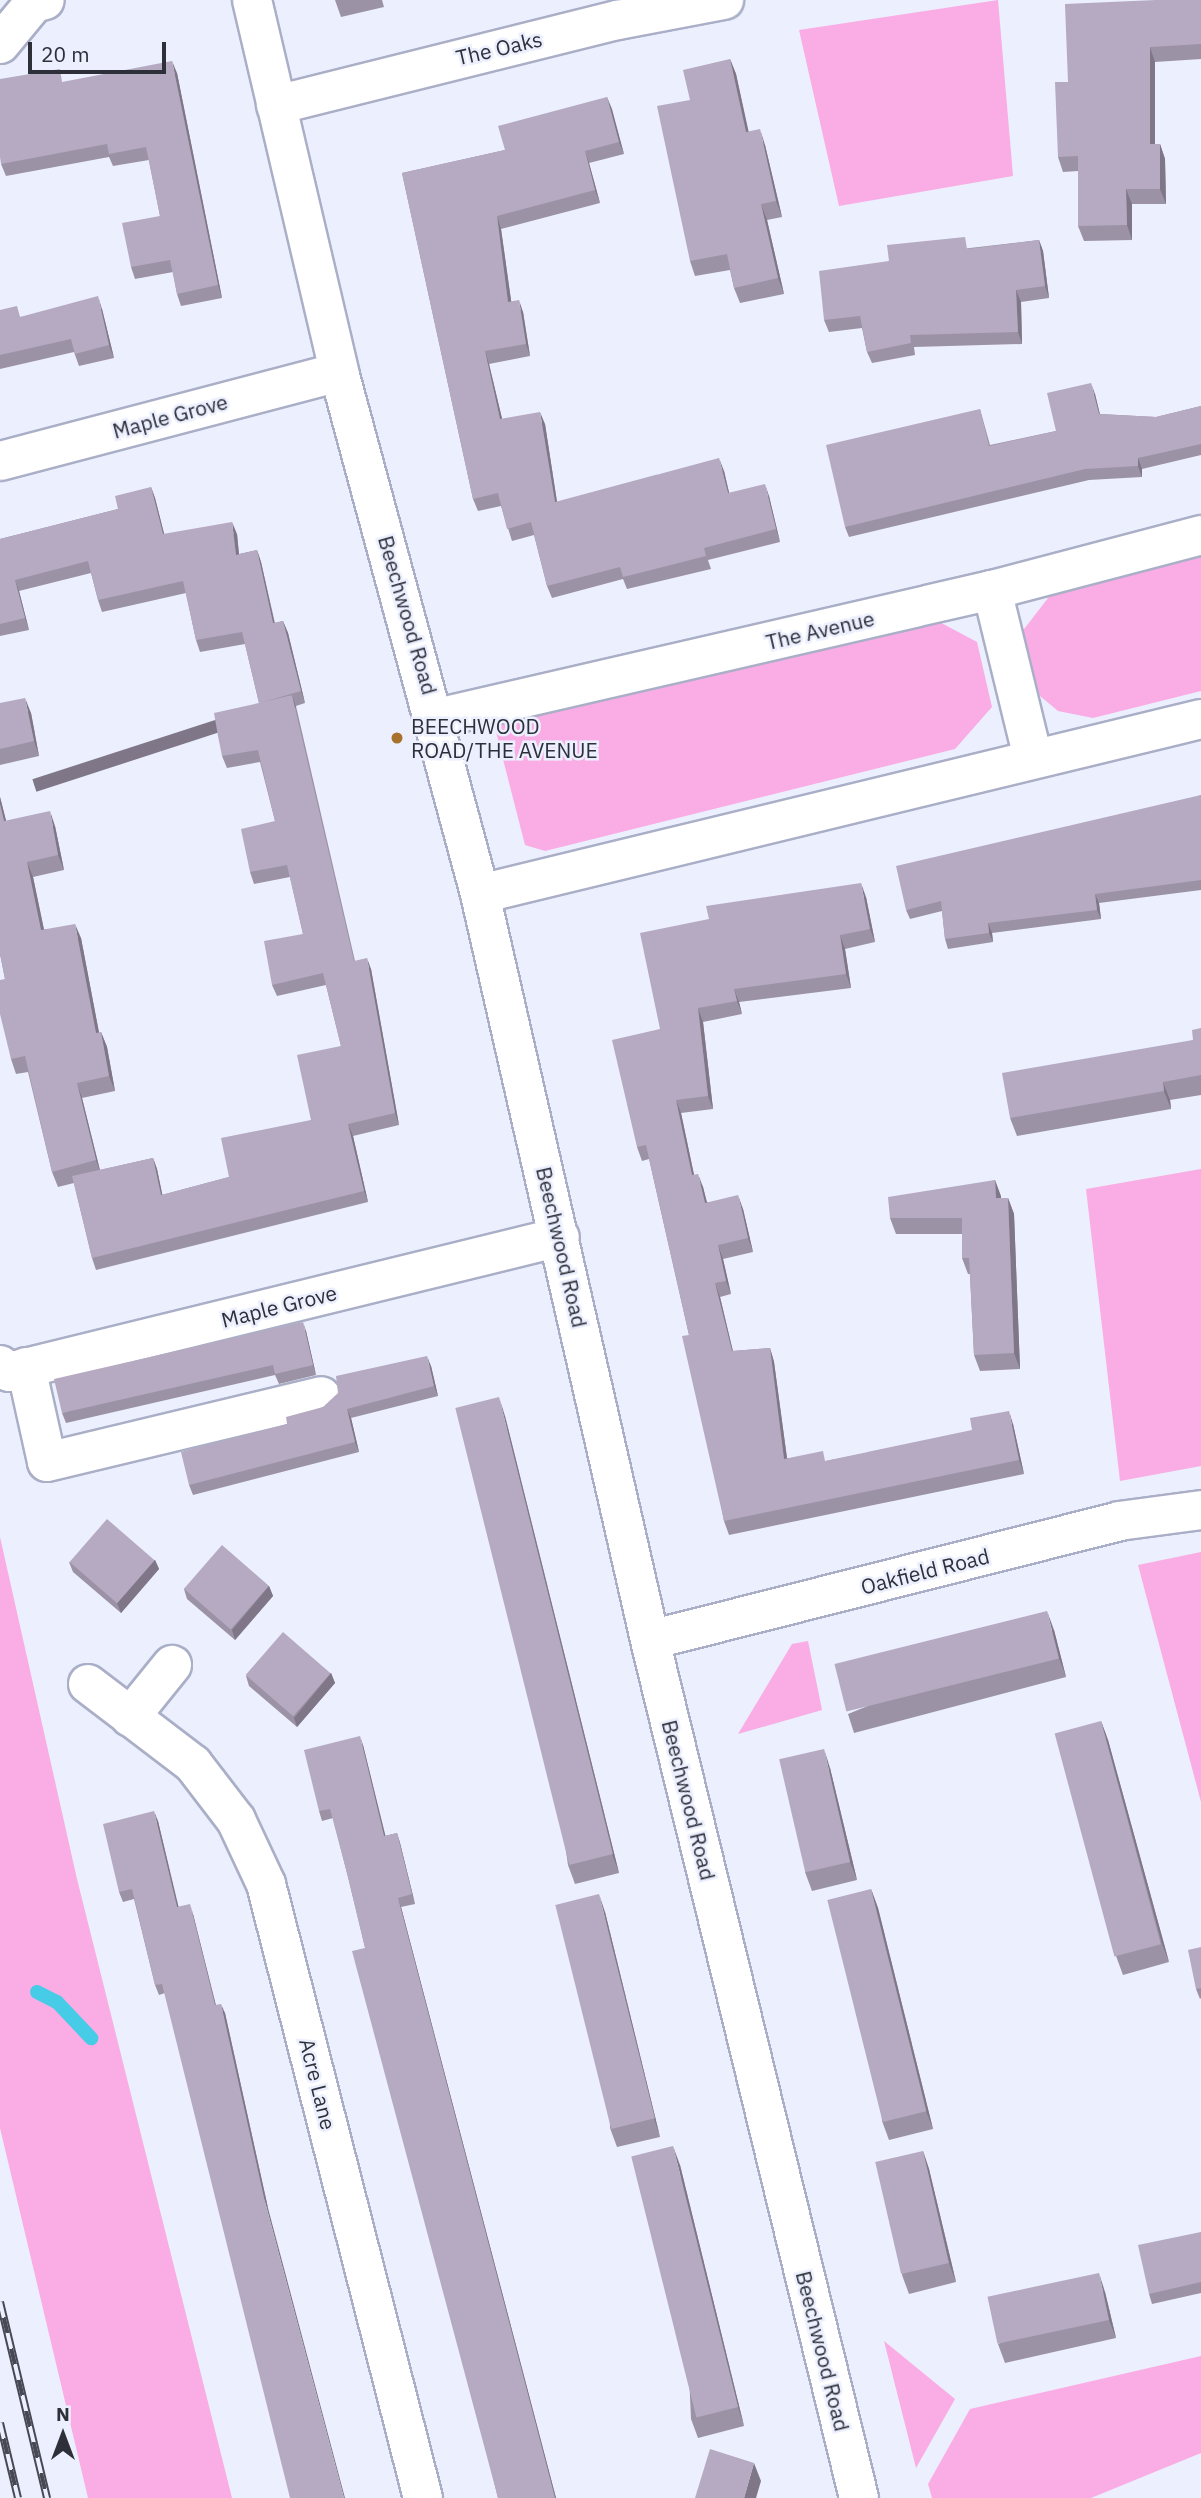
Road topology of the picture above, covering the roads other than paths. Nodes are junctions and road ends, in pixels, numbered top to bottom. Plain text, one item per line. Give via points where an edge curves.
1 (252, 0) edge
2 (724, 0) edge
3 (36, 1) edge
4 (0, 44) edge
5 (276, 105) junction
6 (340, 372) junction
7 (0, 461) edge
8 (1201, 535) edge
9 (992, 590) junction
10 (437, 718) junction
11 (1201, 719) edge
12 (1033, 758) junction
13 (480, 894) junction
14 (559, 1237) junction
15 (13, 1366) edge
16 (321, 1396) dead end
17 (1201, 1510) edge
18 (650, 1640) junction
19 (172, 1665) dead end
20 (88, 1684) dead end
21 (130, 1717) junction
22 (423, 2498) edge
23 (859, 2498) edge

1 - 5 street, Beechwood Road
2 - 5 street, The Oaks via 618,20
3 - 4 street
5 - 6 street, Beechwood Road
6 - 7 street, Maple Grove
6 - 10 street, Beechwood Road
8 - 9 street, The Avenue
9 - 10 street, The Avenue
9 - 12 street
10 - 13 street, Beechwood Road
11 - 12 street
12 - 13 street
13 - 14 street, Beechwood Road
14 - 15 street, Maple Grove
14 - 18 street, Beechwood Road
15 - 16 street via 47,1462
17 - 18 street, Oakfield Road via 1119,1521
18 - 23 street, Beechwood Road
19 - 21 street
20 - 21 street, Acre Lane
21 - 22 street, Acre Lane via 192,1764 236,1820 267,1884

